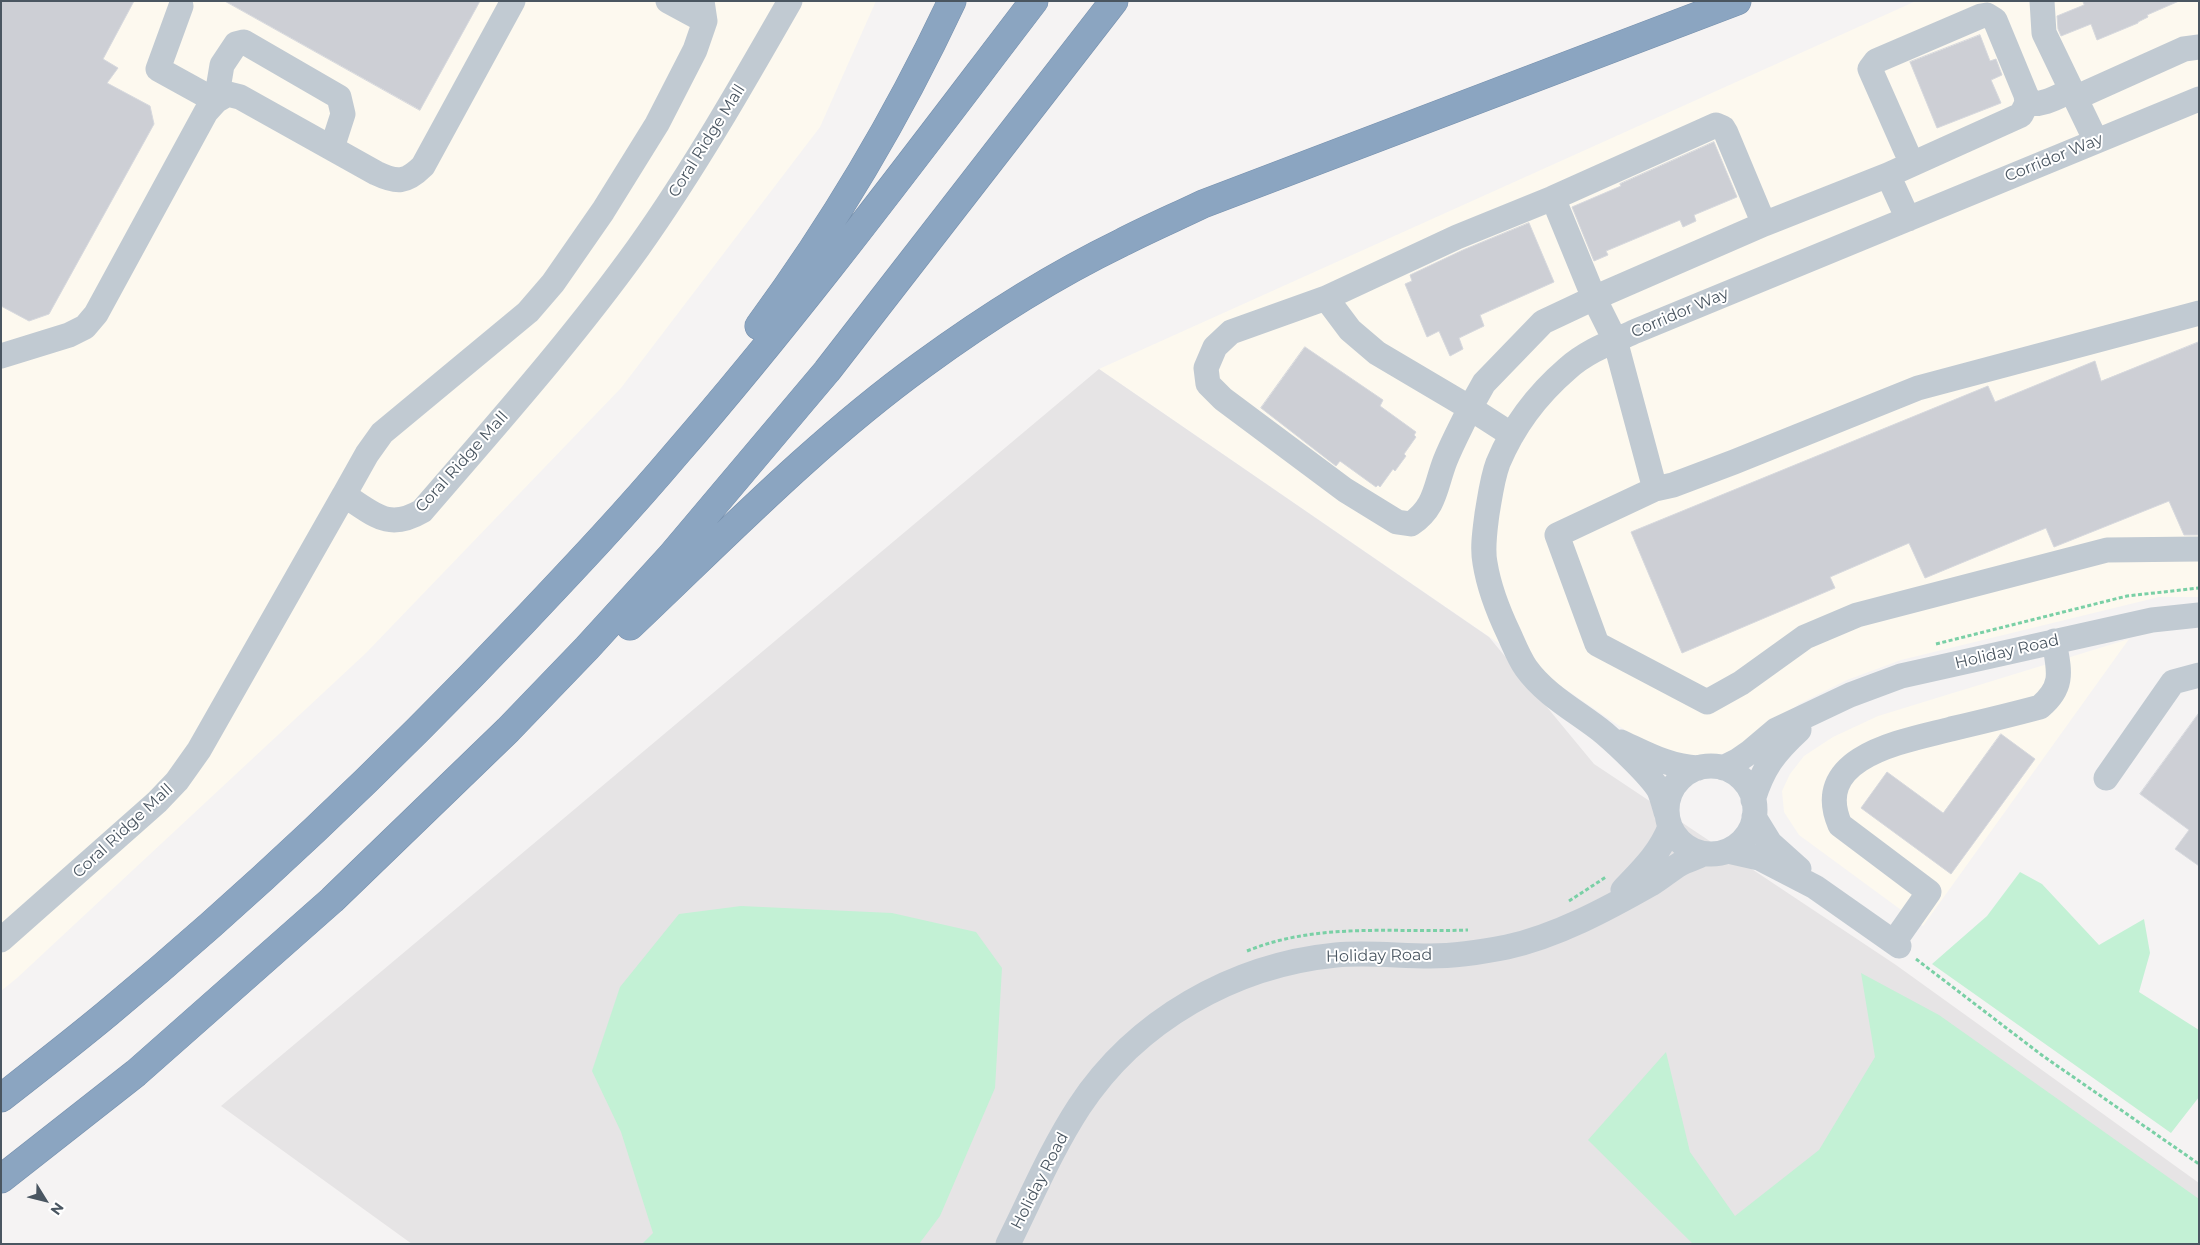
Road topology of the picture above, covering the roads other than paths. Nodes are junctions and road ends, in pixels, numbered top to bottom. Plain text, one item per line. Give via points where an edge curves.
1 (513, 1) edge
2 (668, 1) edge
3 (790, 1) edge
4 (952, 1) edge
5 (1034, 1) edge
6 (1114, 1) edge
7 (1738, 1) edge
8 (2042, 1) edge
9 (181, 6) dead end
10 (703, 11) edge
11 (2199, 47) edge
12 (2073, 94) junction
13 (2199, 99) edge
14 (216, 100) junction
15 (2027, 103) junction
16 (2096, 141) junction
17 (332, 148) junction
18 (1912, 164) junction
19 (1888, 174) junction
20 (1553, 198) junction
21 (1908, 219) junction
22 (1764, 224) junction
23 (1326, 298) junction
24 (1594, 298) junction
25 (2199, 313) edge
26 (1615, 340) junction
27 (1, 356) edge
28 (1470, 408) junction
29 (1512, 435) junction
30 (1655, 489) junction
31 (344, 495) junction
32 (2199, 549) edge
33 (566, 576) junction
34 (2199, 615) edge
35 (2054, 642) junction
36 (2199, 675) edge
37 (1822, 709) junction
38 (1604, 734) junction
39 (1698, 768) junction
40 (1723, 768) junction
41 (2106, 778) dead end
42 (441, 796) junction
43 (1753, 808) junction
44 (1668, 819) junction
45 (1728, 850) junction
46 (1703, 854) junction
47 (1815, 887) junction
48 (1606, 907) junction
49 (1, 940) edge
50 (1, 1098) edge
51 (1, 1179) edge
52 (1008, 1244) edge

1 - 17 street via 423,166 415,174 391,180
2 - 10 street
3 - 31 street, Coral Ridge Mall via 703,150 637,249 565,343 422,511 404,519 384,520
4 - 33 highway via 920,68 829,226 748,341
5 - 33 highway via 775,336 676,455
6 - 42 highway via 779,431 588,648
7 - 42 highway via 1203,204 1121,243 983,322 864,410
8 - 12 street via 2044,33
9 - 14 street via 158,69
10 - 31 street via 695,50 657,124 553,283 528,312 382,434
11 - 12 street via 2184,49
12 - 15 street via 2038,104
12 - 16 street
13 - 16 street, Corridor Way
14 - 17 street via 228,94 240,97
14 - 17 street via 222,65 236,44 244,42 339,97 343,114
14 - 27 street via 194,134 96,314 85,327 69,335
15 - 18 street via 2021,115
15 - 18 street via 1995,20 1987,14 1876,61 1870,69
16 - 21 street, Corridor Way
18 - 19 street
19 - 21 street
19 - 22 street
20 - 22 street via 1716,125 1726,133
20 - 23 street via 1457,237
20 - 24 street
21 - 26 street, Corridor Way
22 - 24 street
23 - 28 street via 1350,330 1377,353
23 - 28 street via 1231,332 1210,356 1206,368 1208,384 1223,399 1345,490 1397,522 1411,524 1423,516 1432,501 1445,461
24 - 26 street
24 - 28 street via 1543,322 1484,383
25 - 30 street via 1918,388 1726,465
26 - 29 street, Corridor Way via 1568,368 1546,389
26 - 30 street
28 - 29 street
29 - 38 street, Corridor Way via 1498,463 1485,528 1484,561 1490,588 1526,668 1565,705
30 - 32 street via 1557,535 1597,644 1707,702 1741,683 1805,637 1857,615 2108,550
31 - 49 street, Coral Ridge Mall via 200,750 177,781
33 - 50 highway via 457,692 334,812 109,1012
34 - 35 street, Holiday Road via 2152,620
35 - 37 street, Holiday Road via 1901,676
35 - 47 street via 2060,674 2053,693 2040,707 1887,745 1861,758 1846,771 1838,784 1834,797 1840,825 1930,892 1896,944
36 - 41 street via 2173,682
37 - 40 street, Holiday Road via 1776,730 1744,757
37 - 43 street, Holiday Road via 1776,753 1761,775
38 - 39 street, Corridor Way via 1666,763
38 - 44 street, Corridor Way via 1658,790
39 - 40 street, Holiday Road
39 - 44 street, Holiday Road via 1684,775 1674,787 1668,801
40 - 43 street via 1745,782 1751,792
42 - 51 highway via 332,900 136,1073
43 - 45 street, Holiday Road via 1752,827 1744,840
43 - 47 street via 1770,843
44 - 46 street via 1679,841
44 - 48 street, Holiday Road via 1665,840 1651,860
45 - 46 street, Holiday Road via 1719,854
45 - 47 street via 1759,858
46 - 48 street, Holiday Road
48 - 52 street, Holiday Road via 1544,936 1509,946 1431,956 1373,954 1304,959 1207,992 1149,1030 1100,1079 1058,1142

